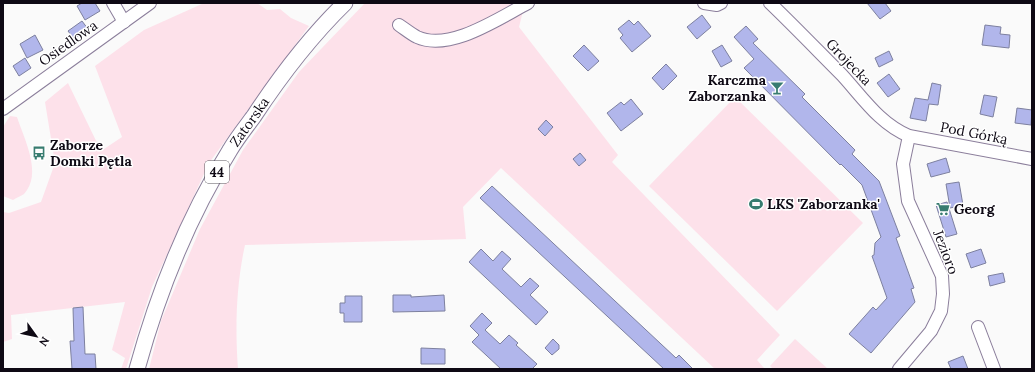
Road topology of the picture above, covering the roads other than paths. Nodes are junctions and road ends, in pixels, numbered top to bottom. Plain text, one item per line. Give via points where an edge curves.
1 (113, 3) edge
2 (150, 3) edge
3 (528, 3) edge
4 (704, 3) edge
5 (721, 3) edge
6 (770, 3) edge
7 (342, 4) edge
8 (124, 22) junction
9 (399, 25) dead end
10 (3, 108) edge
11 (909, 136) junction
12 (1032, 159) edge
13 (978, 327) dead end
14 (137, 369) edge
15 (899, 369) edge
16 (994, 369) edge

1 - 8 street
2 - 8 street, Osiedlowa
3 - 9 street via 465,35 446,40 418,38
4 - 5 street
6 - 11 street, Grojecka via 882,120
7 - 14 main road, Zatorska / 44 via 300,52 230,150 210,185 176,255 148,328
8 - 10 street, Osiedlowa
11 - 12 street, Pod Górką
11 - 15 street, Jezioro via 903,164 908,201 942,276 943,294 941,310 931,331
13 - 16 street

